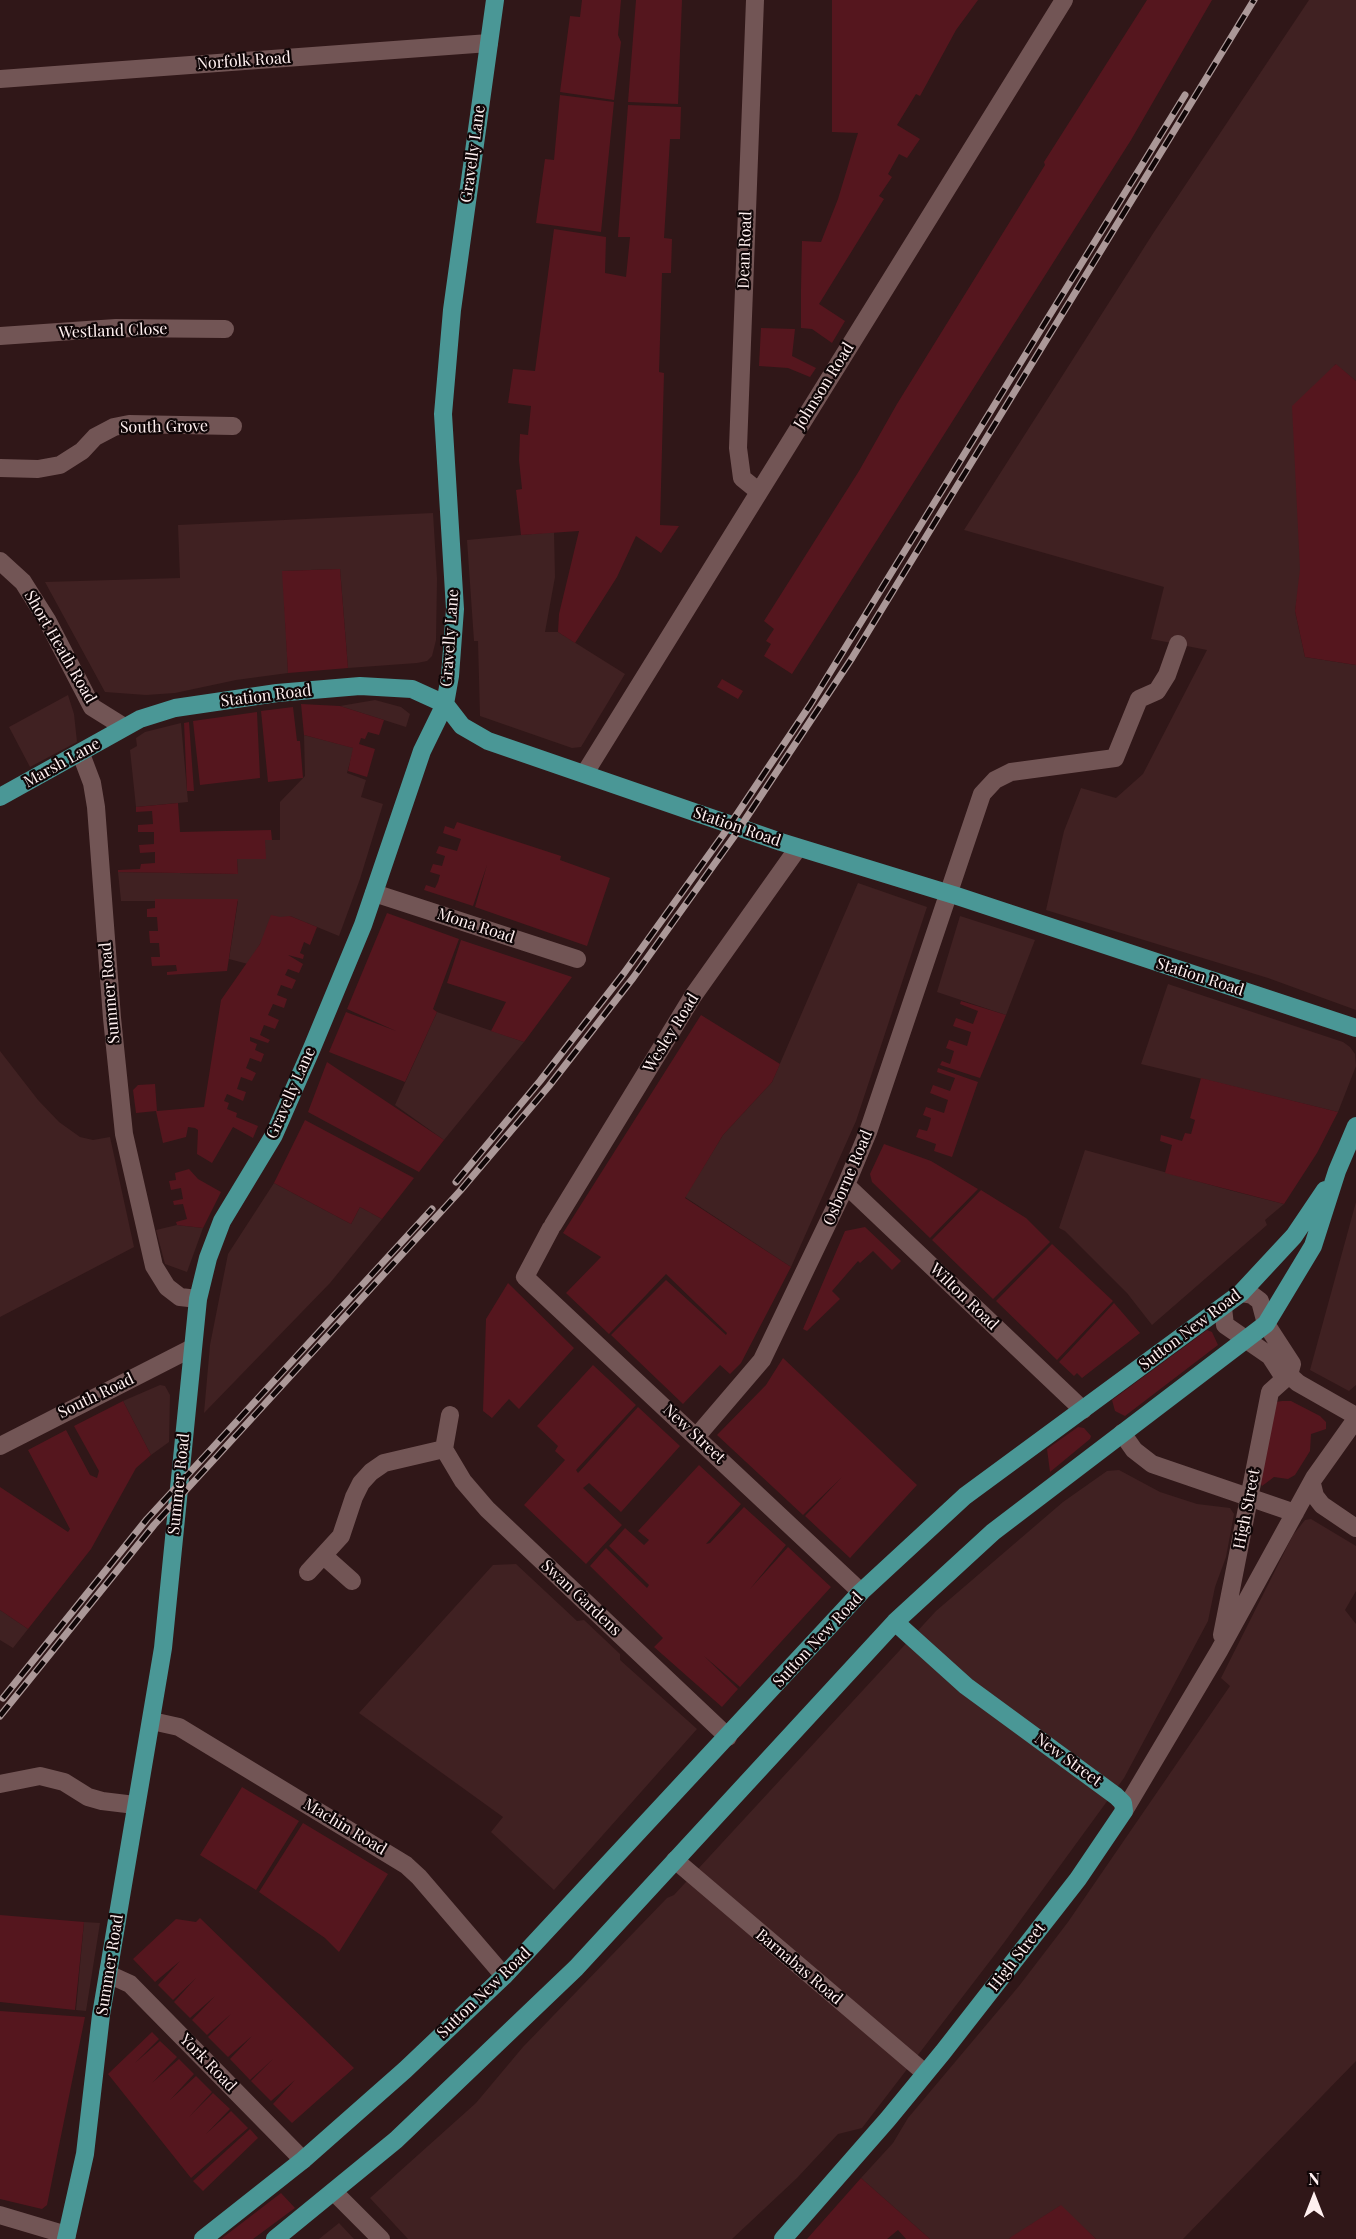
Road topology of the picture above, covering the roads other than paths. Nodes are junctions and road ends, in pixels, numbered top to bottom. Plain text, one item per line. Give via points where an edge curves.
1 (495, 0) edge
2 (755, 0) edge
3 (1064, 0) edge
4 (489, 43) junction
5 (0, 79) edge
6 (225, 329) dead end
7 (0, 336) edge
8 (233, 426) dead end
9 (0, 468) edge
10 (758, 491) junction
11 (0, 561) edge
12 (1178, 644) dead end
13 (445, 704) junction
14 (124, 727) junction
15 (81, 754) junction
16 (585, 773) junction
17 (0, 797) edge
18 (798, 848) junction
19 (374, 892) junction
20 (950, 895) junction
21 (577, 960) dead end
22 (1356, 1028) edge
23 (1356, 1126) edge
24 (1337, 1171) junction
25 (846, 1185) junction
26 (525, 1277) joint
27 (1241, 1293) junction
28 (198, 1299) junction
29 (1223, 1308) junction
30 (1266, 1324) junction
31 (1245, 1340) junction
32 (192, 1348) junction
33 (1289, 1375) junction
34 (1083, 1410) junction
35 (450, 1415) dead end
36 (1356, 1417) edge
37 (1122, 1433) junction
38 (697, 1436) junction
39 (0, 1446) edge
40 (444, 1449) junction
41 (1312, 1484) junction
42 (1248, 1499) junction
43 (1295, 1513) junction
44 (1356, 1528) edge
45 (324, 1556) junction
46 (308, 1572) dead end
47 (352, 1581) dead end
48 (861, 1592) junction
49 (895, 1622) junction
50 (1219, 1651) junction
51 (152, 1721) junction
52 (728, 1737) junction
53 (0, 1784) edge
54 (135, 1805) junction
55 (1124, 1811) junction
56 (675, 1860) junction
57 (108, 1974) junction
58 (504, 1977) junction
59 (925, 2073) junction
60 (303, 2160) junction
61 (334, 2192) junction
62 (0, 2215) edge
63 (66, 2237) edge
64 (203, 2239) edge
65 (275, 2239) edge
66 (381, 2239) edge
67 (783, 2239) edge

1 - 4 main road, Gravelly Lane
2 - 10 street, Dean Road via 738,448 742,478
3 - 10 street, Johnson Road
4 - 5 street, Norfolk Road
4 - 13 main road, Gravelly Lane via 452,310 443,414 455,609
6 - 7 street, Westland Close via 116,328
8 - 9 street, South Grove via 129,424 95,437 60,465
10 - 16 street, Johnson Road
11 - 14 street, Short Heath Road via 23,582 47,620 92,707
12 - 20 street, Osborne Road via 1157,691 1139,699 1115,758 1011,772 995,780 982,794
13 - 14 main road, Station Road via 412,689 360,686 188,705
13 - 16 main road, Station Road via 462,726 488,741
13 - 19 main road, Gravelly Lane via 422,751
14 - 15 main road, Marsh Lane
15 - 17 main road, Marsh Lane
15 - 28 street, Summer Road via 96,807 124,1134 154,1266 167,1287 180,1296
16 - 18 main road, Station Road
18 - 20 main road, Station Road
18 - 26 street, Wesley Road via 693,996
19 - 21 street, Mona Road
19 - 28 main road, Gravelly Lane via 274,1136 222,1221
20 - 22 main road, Station Road
20 - 25 street, Osborne Road
23 - 24 main road
24 - 27 main road, Sutton New Road via 1294,1236
24 - 30 main road via 1313,1246
25 - 34 street, Wilton Road
25 - 38 street, Osborne Road via 762,1360
26 - 38 street, New Street
27 - 29 main road, Sutton New Road
27 - 30 street via 1260,1301
28 - 32 main road, Summer Road
29 - 31 street via 1225,1326
29 - 34 main road, Sutton New Road
30 - 31 main road
30 - 33 street via 1292,1364
31 - 33 street via 1270,1356 1281,1372
31 - 37 main road
32 - 39 street, South Road
32 - 51 main road, Summer Road via 163,1648
33 - 36 street
33 - 42 street, High Street via 1270,1392
34 - 48 main road, Sutton New Road via 965,1497
35 - 40 street
36 - 41 street, High Street
37 - 42 street via 1134,1450 1152,1464
37 - 49 main road via 993,1532
38 - 48 street, New Street
40 - 45 street via 384,1463 372,1473 354,1497 341,1536
40 - 52 street, Swan Gardens via 463,1481 487,1509
41 - 43 street, High Street
41 - 44 street via 1322,1505
42 - 43 street
42 - 50 street, High Street
43 - 50 street, High Street
45 - 46 street
45 - 47 street
48 - 52 main road, Sutton New Road
49 - 55 main road, New Street via 944,1668 1116,1796
49 - 56 main road
50 - 55 street, High Street
51 - 54 main road, Summer Road
51 - 58 street, Machin Road via 179,1727 406,1865
52 - 58 main road, Sutton New Road
53 - 54 street via 40,1776 64,1782 102,1802
54 - 57 main road, Summer Road
55 - 59 main road, High Street via 1078,1879
56 - 59 street, Barnabas Road
56 - 61 main road via 576,1968 471,2070
57 - 60 street, York Road via 130,1984
57 - 63 main road, Summer Road via 85,2154
58 - 60 main road, Sutton New Road
59 - 67 main road, High Street
60 - 64 main road, Sutton New Road
61 - 65 main road
61 - 66 street
62 - 63 street

